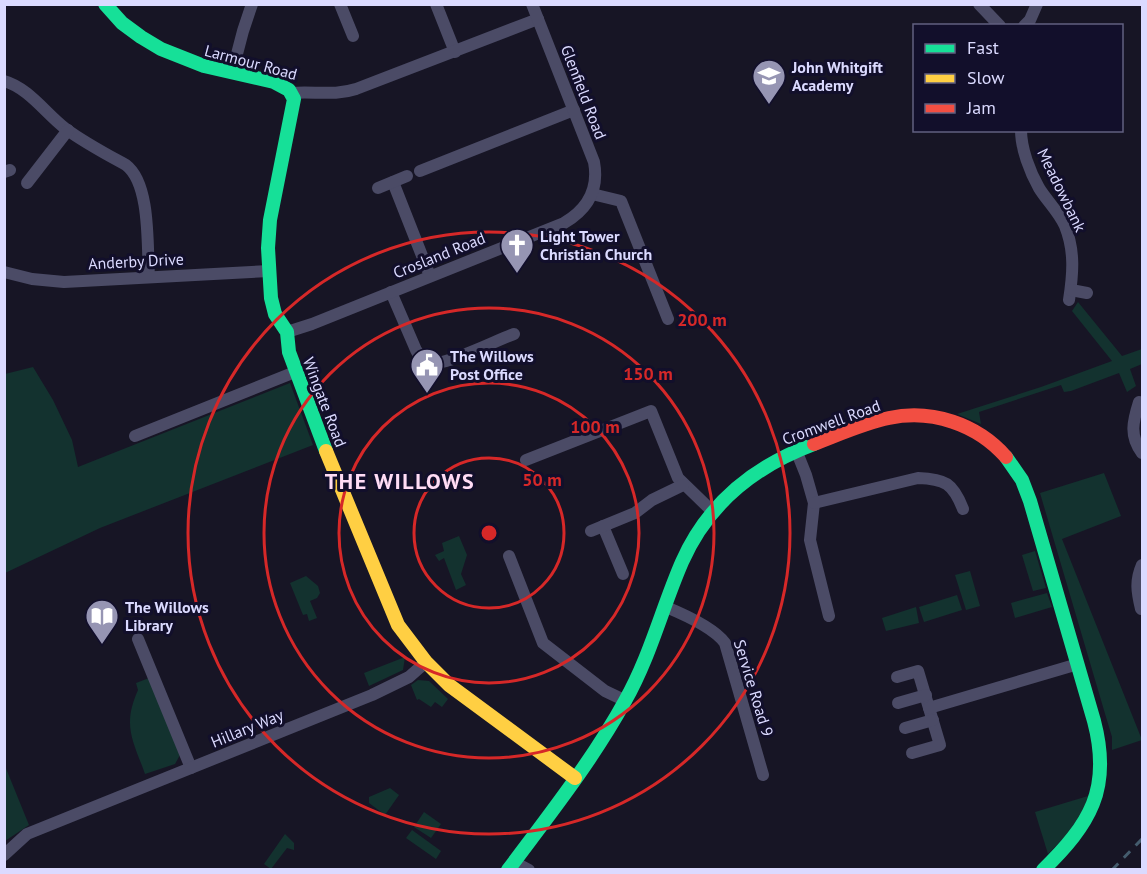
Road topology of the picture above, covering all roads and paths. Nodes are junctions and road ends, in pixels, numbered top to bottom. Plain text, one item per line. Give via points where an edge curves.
1 (105, 4) edge
2 (252, 4) edge
3 (340, 4) edge
4 (436, 4) edge
5 (532, 4) edge
6 (979, 4) edge
7 (1037, 4) edge
8 (538, 19) junction
9 (994, 24) edge
10 (1026, 24) edge
11 (353, 36) dead end
12 (455, 52) junction
13 (232, 73) junction
14 (4, 81) edge
15 (291, 93) junction
16 (573, 110) junction
17 (68, 130) junction
18 (1021, 132) edge
19 (420, 171) dead end
20 (407, 176) dead end
21 (393, 182) junction
22 (27, 183) dead end
23 (378, 188) dead end
24 (592, 194) junction
25 (269, 271) junction
26 (4, 272) edge
27 (430, 276) junction
28 (149, 277) junction
29 (391, 292) junction
30 (1087, 293) dead end
31 (668, 319) dead end
32 (288, 332) junction
33 (514, 334) dead end
34 (295, 372) junction
35 (1139, 402) dead end
36 (135, 436) dead end
37 (796, 450) junction
38 (1143, 453) edge
39 (526, 460) dead end
40 (683, 485) junction
41 (814, 503) junction
42 (963, 508) dead end
43 (712, 512) junction
44 (603, 526) junction
45 (591, 531) dead end
46 (509, 555) dead end
47 (1143, 565) edge
48 (623, 574) dead end
49 (666, 608) junction
50 (1141, 609) dead end
51 (829, 616) dead end
52 (138, 639) dead end
53 (426, 662) junction
54 (1078, 664) junction
55 (897, 676) dead end
56 (926, 695) junction
57 (626, 701) junction
58 (898, 703) dead end
59 (931, 714) junction
60 (905, 728) dead end
61 (912, 753) dead end
62 (191, 768) junction
63 (763, 775) dead end
64 (575, 778) junction
65 (4, 855) edge
66 (511, 866) edge
67 (529, 870) edge
68 (1043, 870) edge

1 - 13 street, Larmour Road via 123,25 158,49 182,60
2 - 13 street
3 - 11 street
4 - 12 street
5 - 8 street, Glenfield Road
6 - 9 street
7 - 10 street
8 - 12 street, Larmour Road
8 - 16 street, Glenfield Road
12 - 15 street, Larmour Road via 348,92
13 - 15 street, Larmour Road via 281,85
14 - 17 street via 21,88
15 - 25 street, Wingate Road via 293,114 270,220
16 - 19 street
16 - 24 street, Glenfield Road via 594,162 596,180
17 - 22 street
17 - 28 street via 126,165 141,184
18 - 30 street, Meadowbank via 1040,188 1070,240 1070,295
20 - 21 street
21 - 23 street
21 - 27 street
24 - 27 street, Crosland Road via 586,206 564,223
24 - 31 street via 621,201
25 - 28 street, Anderby Drive
25 - 32 street, Wingate Road via 275,314
26 - 28 street, Anderby Drive via 47,281
27 - 29 street, Crosland Road
29 - 32 street, Crosland Road
29 - 33 street via 419,357 432,363
32 - 34 street, Wingate Road
34 - 36 street
34 - 53 street, Wingate Road via 397,623
35 - 38 street via 1133,435
37 - 41 street
37 - 43 street, Cromwell Road via 755,472
37 - 54 street, Cromwell Road via 895,417 956,422 986,438 1012,463 1028,493
39 - 40 street via 651,411
40 - 43 street
40 - 44 street via 635,513
41 - 42 street via 932,478 953,488
41 - 51 street via 810,540
43 - 49 street, Cromwell Road via 688,547
44 - 45 street
44 - 48 street
46 - 57 street via 543,643 605,691
47 - 50 street via 1137,577
49 - 57 street, Cromwell Road
49 - 63 street, Service Road 9 via 706,627 725,643
52 - 62 street
53 - 62 street, Hillary Way via 409,677 372,695
53 - 64 street, Wingate Road via 464,697
54 - 59 street
54 - 68 street, Cromwell Road via 1099,741 1101,772 1087,820 1072,842
55 - 56 street via 918,671
56 - 58 street
56 - 59 street
57 - 64 street, Cromwell Road
59 - 60 street
59 - 61 street via 940,745
62 - 65 street, Hillary Way via 27,834
64 - 66 street, Cromwell Road
66 - 67 street

